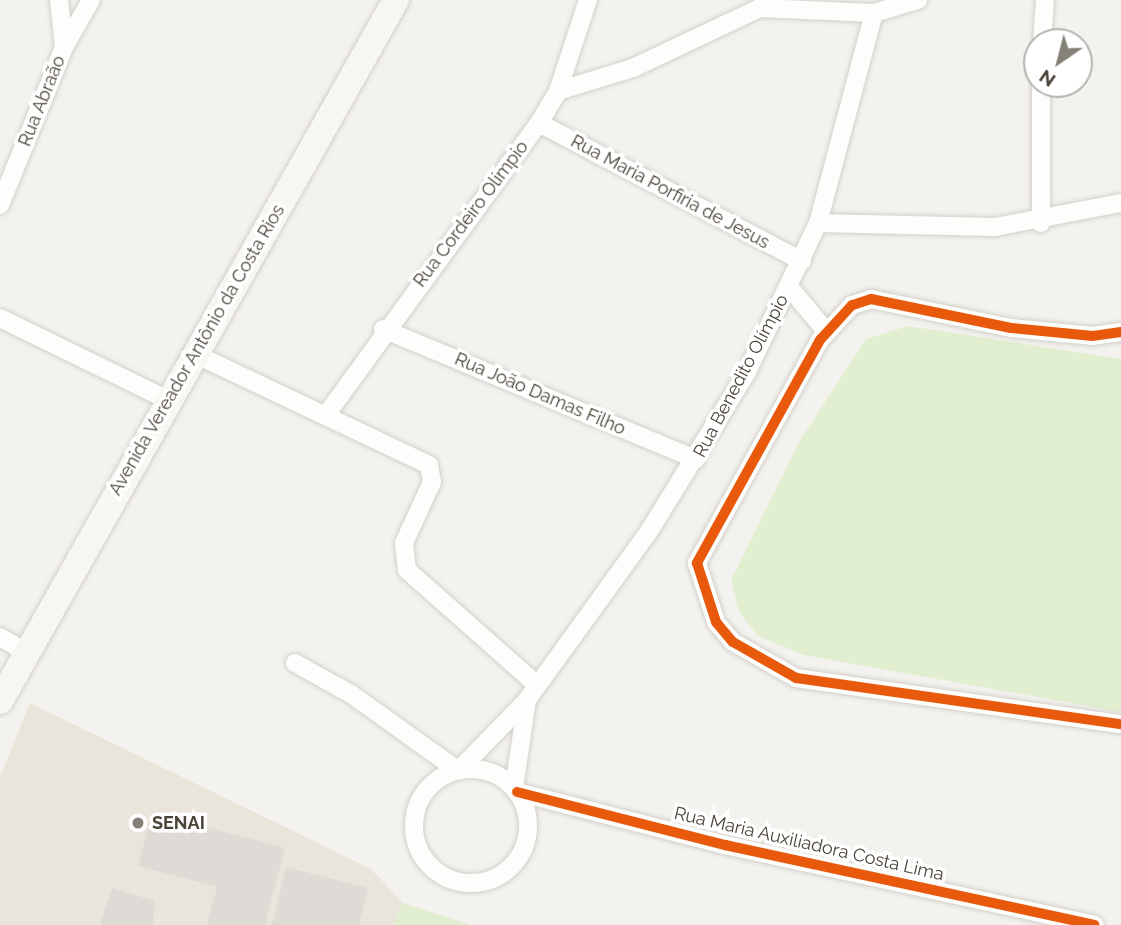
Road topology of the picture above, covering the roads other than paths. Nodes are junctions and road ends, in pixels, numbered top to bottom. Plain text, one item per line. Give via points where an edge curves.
1 (59, 0) edge
2 (91, 0) edge
3 (396, 0) edge
4 (588, 0) edge
5 (918, 0) edge
6 (1045, 0) edge
7 (762, 4) edge
8 (874, 13) junction
9 (1043, 28) edge
10 (64, 47) junction
11 (558, 91) junction
12 (1041, 98) edge
13 (539, 123) junction
14 (1121, 204) edge
15 (0, 205) edge
16 (818, 223) junction
17 (1041, 223) junction
18 (802, 261) junction
19 (789, 287) junction
20 (0, 318) edge
21 (383, 329) junction
22 (826, 331) junction
23 (1121, 332) edge
24 (197, 355) junction
25 (170, 401) junction
26 (326, 415) junction
27 (696, 459) junction
28 (0, 636) edge
29 (24, 651) junction
30 (295, 663) dead end
31 (537, 685) junction
32 (527, 700) junction
33 (0, 701) edge
34 (1121, 724) edge
35 (459, 770) junction
36 (516, 790) junction
37 (1094, 925) edge

1 - 10 street
2 - 10 street, Rua Abraão
3 - 24 main road, Avenida Vereador Antônio da Costa Rios
4 - 11 street, Rua Cordeiro Olímpio
5 - 8 street
6 - 9 street
7 - 8 street
7 - 11 street via 633,68
8 - 16 street, Rua Benedito Olímpio
10 - 15 street, Rua Abraão
11 - 13 street, Rua Cordeiro Olímpio
12 - 17 street
13 - 18 street, Rua Maria Porfiria de Jesus
13 - 21 street, Rua Cordeiro Olímpio
14 - 17 street
16 - 17 street via 941,230
16 - 18 street, Rua Benedito Olímpio
18 - 19 street, Rua Benedito Olímpio
19 - 22 street
19 - 27 street, Rua Benedito Olímpio
20 - 25 street
21 - 26 street, Rua Cordeiro Olímpio
21 - 27 street, Rua João Damas Filho
22 - 23 street via 852,305 872,299 1011,328 1093,336
22 - 34 street via 697,563 716,622 733,642 796,678
24 - 25 main road, Avenida Vereador Antônio da Costa Rios
24 - 26 street
25 - 29 main road, Avenida Vereador Antônio da Costa Rios
26 - 31 street via 429,465 432,482 404,543 407,570
27 - 31 street, Rua Benedito Olímpio
28 - 29 street
29 - 33 main road, Avenida Vereador Antônio da Costa Rios
30 - 35 street
31 - 32 street, Rua Benedito Olímpio
32 - 35 street, Rua Benedito Olímpio
32 - 36 street, Rua Benedito Olímpio
35 - 36 street via 482,770
35 - 36 street via 427,789 413,823 423,858 452,880 488,882 517,861 529,827
36 - 37 street, Rua Maria Auxiliadora Costa Lima via 725,845

